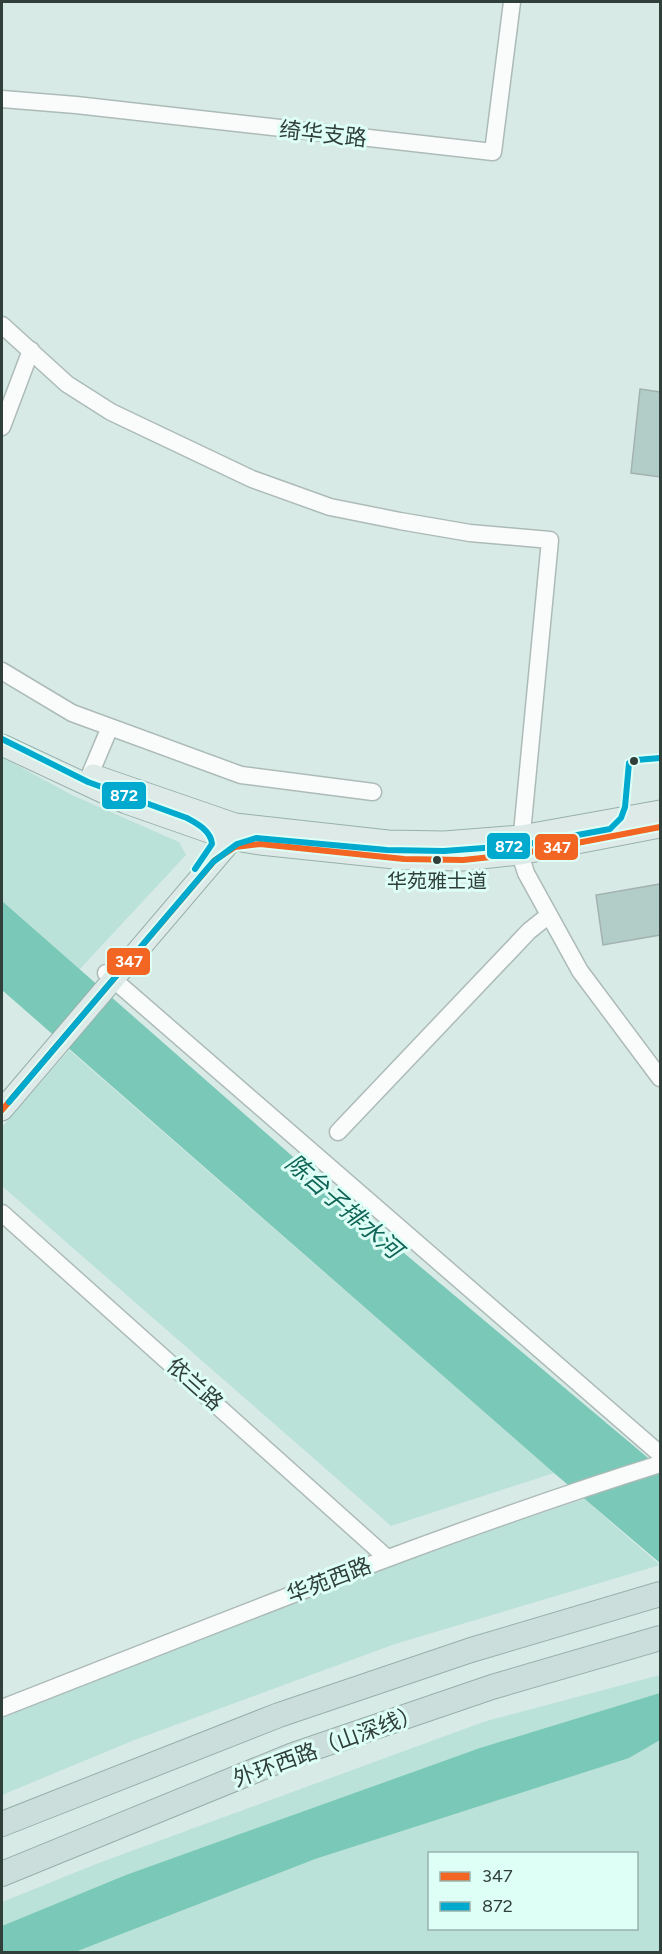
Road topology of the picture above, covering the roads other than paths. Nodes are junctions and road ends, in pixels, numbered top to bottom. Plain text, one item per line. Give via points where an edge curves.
1 (512, 2) edge
2 (2, 99) edge
3 (2, 325) edge
4 (31, 350) junction
5 (2, 427) edge
6 (2, 670) edge
7 (110, 727) junction
8 (2, 729) edge
9 (2, 745) edge
10 (88, 780) junction
11 (373, 792) dead end
12 (660, 811) edge
13 (660, 827) edge
14 (224, 842) junction
15 (520, 845) junction
16 (549, 915) junction
17 (108, 978) junction
18 (49, 1047) junction
19 (660, 1078) edge
20 (2, 1096) edge
21 (2, 1110) edge
22 (338, 1132) dead end
23 (2, 1213) edge
24 (660, 1454) edge
25 (660, 1464) edge
26 (386, 1557) junction
27 (660, 1594) edge
28 (660, 1638) edge
29 (2, 1708) edge
30 (2, 1824) edge
31 (2, 1874) edge

1 - 2 street, 绮华支路 via 494,152
3 - 4 street
4 - 5 street
4 - 15 street via 66,384 111,412 260,482 330,507 470,533 550,540
6 - 7 street via 72,713
7 - 10 street
7 - 11 street via 241,775
8 - 10 main road
9 - 10 main road
10 - 14 main road
10 - 14 main road via 191,810
12 - 15 main road
13 - 15 main road
14 - 15 main road via 263,836 404,859 463,860
14 - 17 main road
15 - 16 street via 526,873
16 - 19 street via 580,971
16 - 22 street
17 - 18 main road
17 - 24 street
18 - 20 main road
18 - 21 main road
23 - 26 street, 依兰路
25 - 26 street, 华苑西路
26 - 29 street, 华苑西路
27 - 30 highway, 外环西路（山深线） via 471,1650 279,1715
28 - 31 highway, 外环西路（山深线） via 492,1687 293,1755

